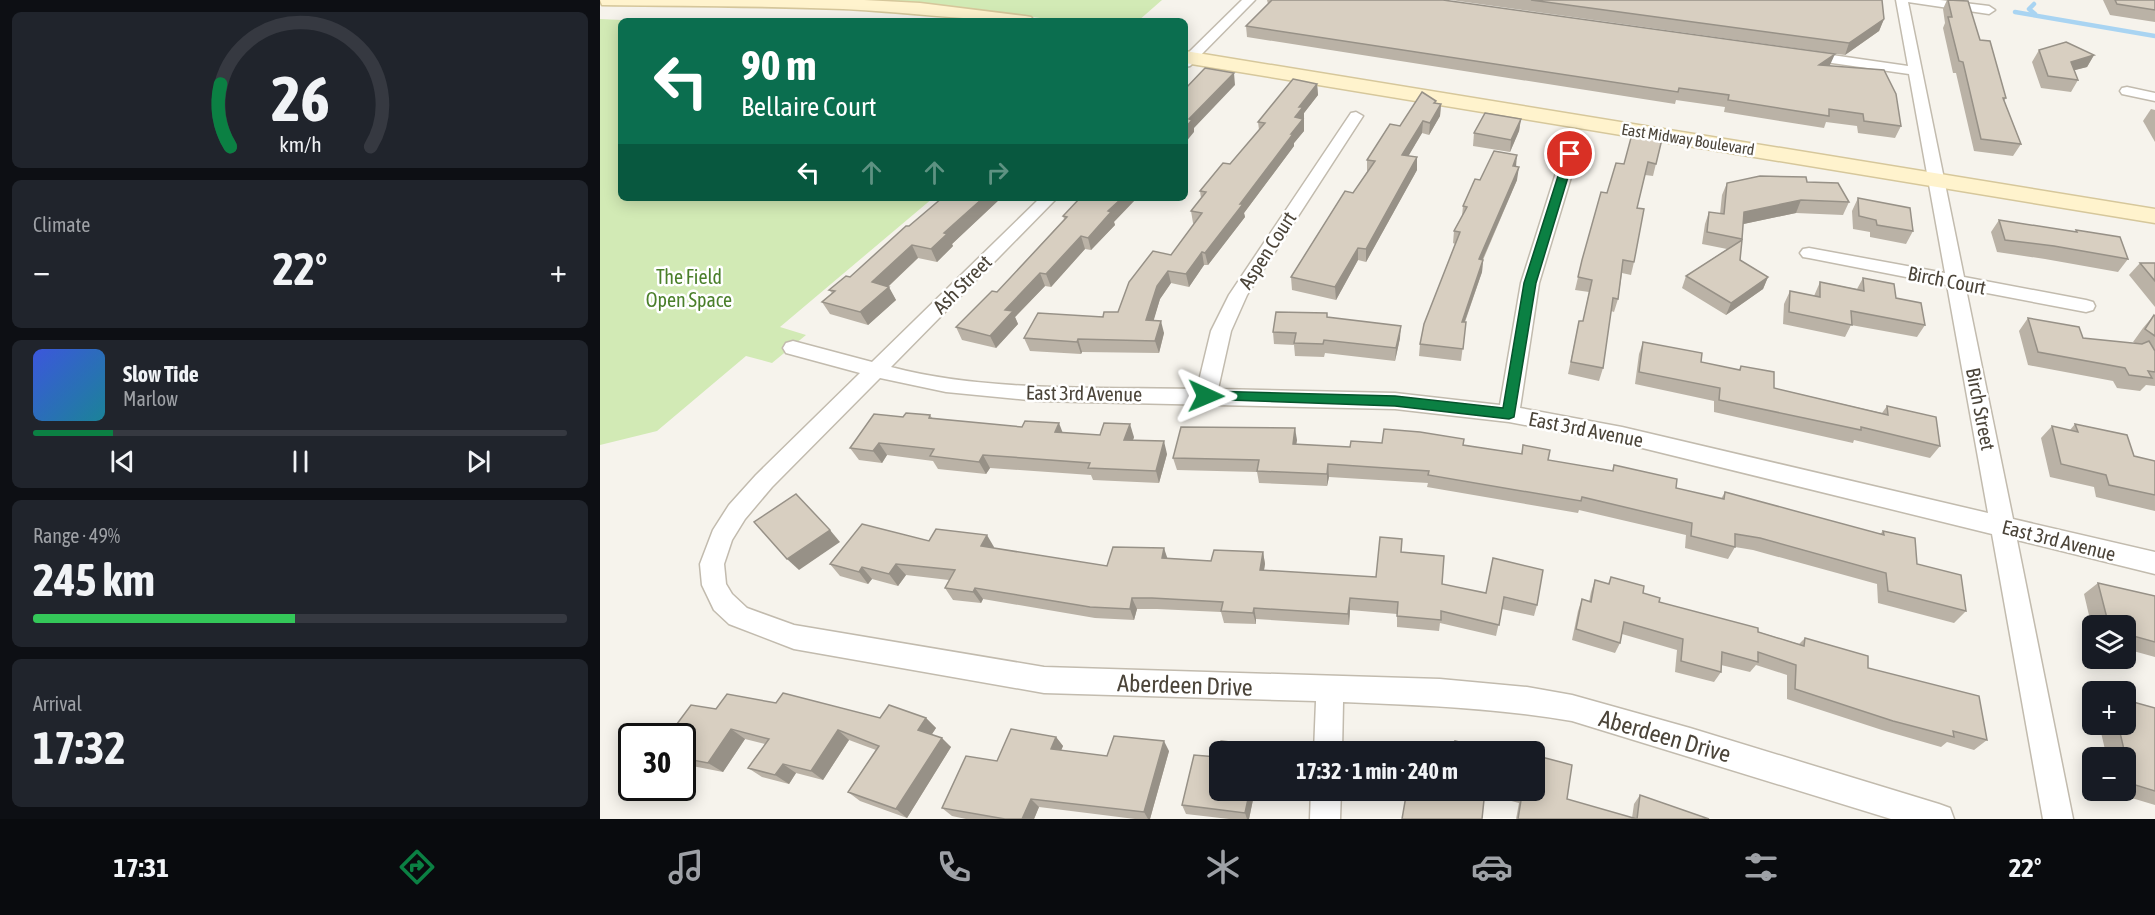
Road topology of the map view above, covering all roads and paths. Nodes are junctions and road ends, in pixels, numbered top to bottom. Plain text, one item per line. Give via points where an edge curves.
1 (602, 0) edge
2 (1249, 0) edge
3 (1902, 0) edge
4 (1913, 0) edge
5 (920, 8) junction
6 (1989, 10) dead end
7 (600, 13) edge
8 (696, 18) edge
9 (908, 18) edge
10 (1001, 18) edge
11 (1796, 54) edge
12 (1189, 55) edge
13 (1916, 71) junction
14 (2127, 92) dead end
15 (2155, 97) edge
16 (1356, 116) dead end
17 (1570, 154) dead end
18 (1935, 174) junction
19 (1046, 201) edge
20 (2155, 205) edge
21 (2155, 216) edge
22 (1809, 253) dead end
23 (1957, 283) junction
24 (2086, 306) dead end
25 (793, 348) dead end
26 (876, 370) junction
27 (1206, 396) junction
28 (1509, 414) junction
29 (2002, 526) junction
30 (2155, 563) edge
31 (1330, 689) junction
32 (1328, 741) edge
33 (1326, 801) edge
34 (1325, 819) edge
35 (1939, 819) edge
36 (2058, 819) edge

1 - 5 main road
2 - 12 street
3 - 13 street, Birch Street
4 - 6 street
5 - 9 main road
5 - 10 main road
7 - 8 main road
11 - 13 street
12 - 18 main road, East Midway Boulevard
13 - 18 street, Birch Street
14 - 15 street
16 - 27 street, Aspen Court via 1238,295 1221,331
17 - 28 street via 1530,283
18 - 20 main road, East Midway Boulevard
18 - 21 main road, East Midway Boulevard
18 - 23 street, Birch Street
19 - 26 street, Ash Street
22 - 23 street, Birch Court
23 - 24 street, Birch Court
23 - 29 street, Birch Street
25 - 26 street, East 3rd Avenue
26 - 27 street, East 3rd Avenue via 928,382 1003,391
26 - 31 street, Aberdeen Drive via 764,481 721,537 712,564 714,585 723,602 738,616 794,636 1044,680
27 - 28 street, East 3rd Avenue via 1395,401
28 - 29 street, East 3rd Avenue via 1622,435
29 - 30 street, East 3rd Avenue
29 - 36 street, Birch Street
31 - 32 street
31 - 35 street, Aberdeen Drive via 1494,696 1572,708
33 - 34 street

